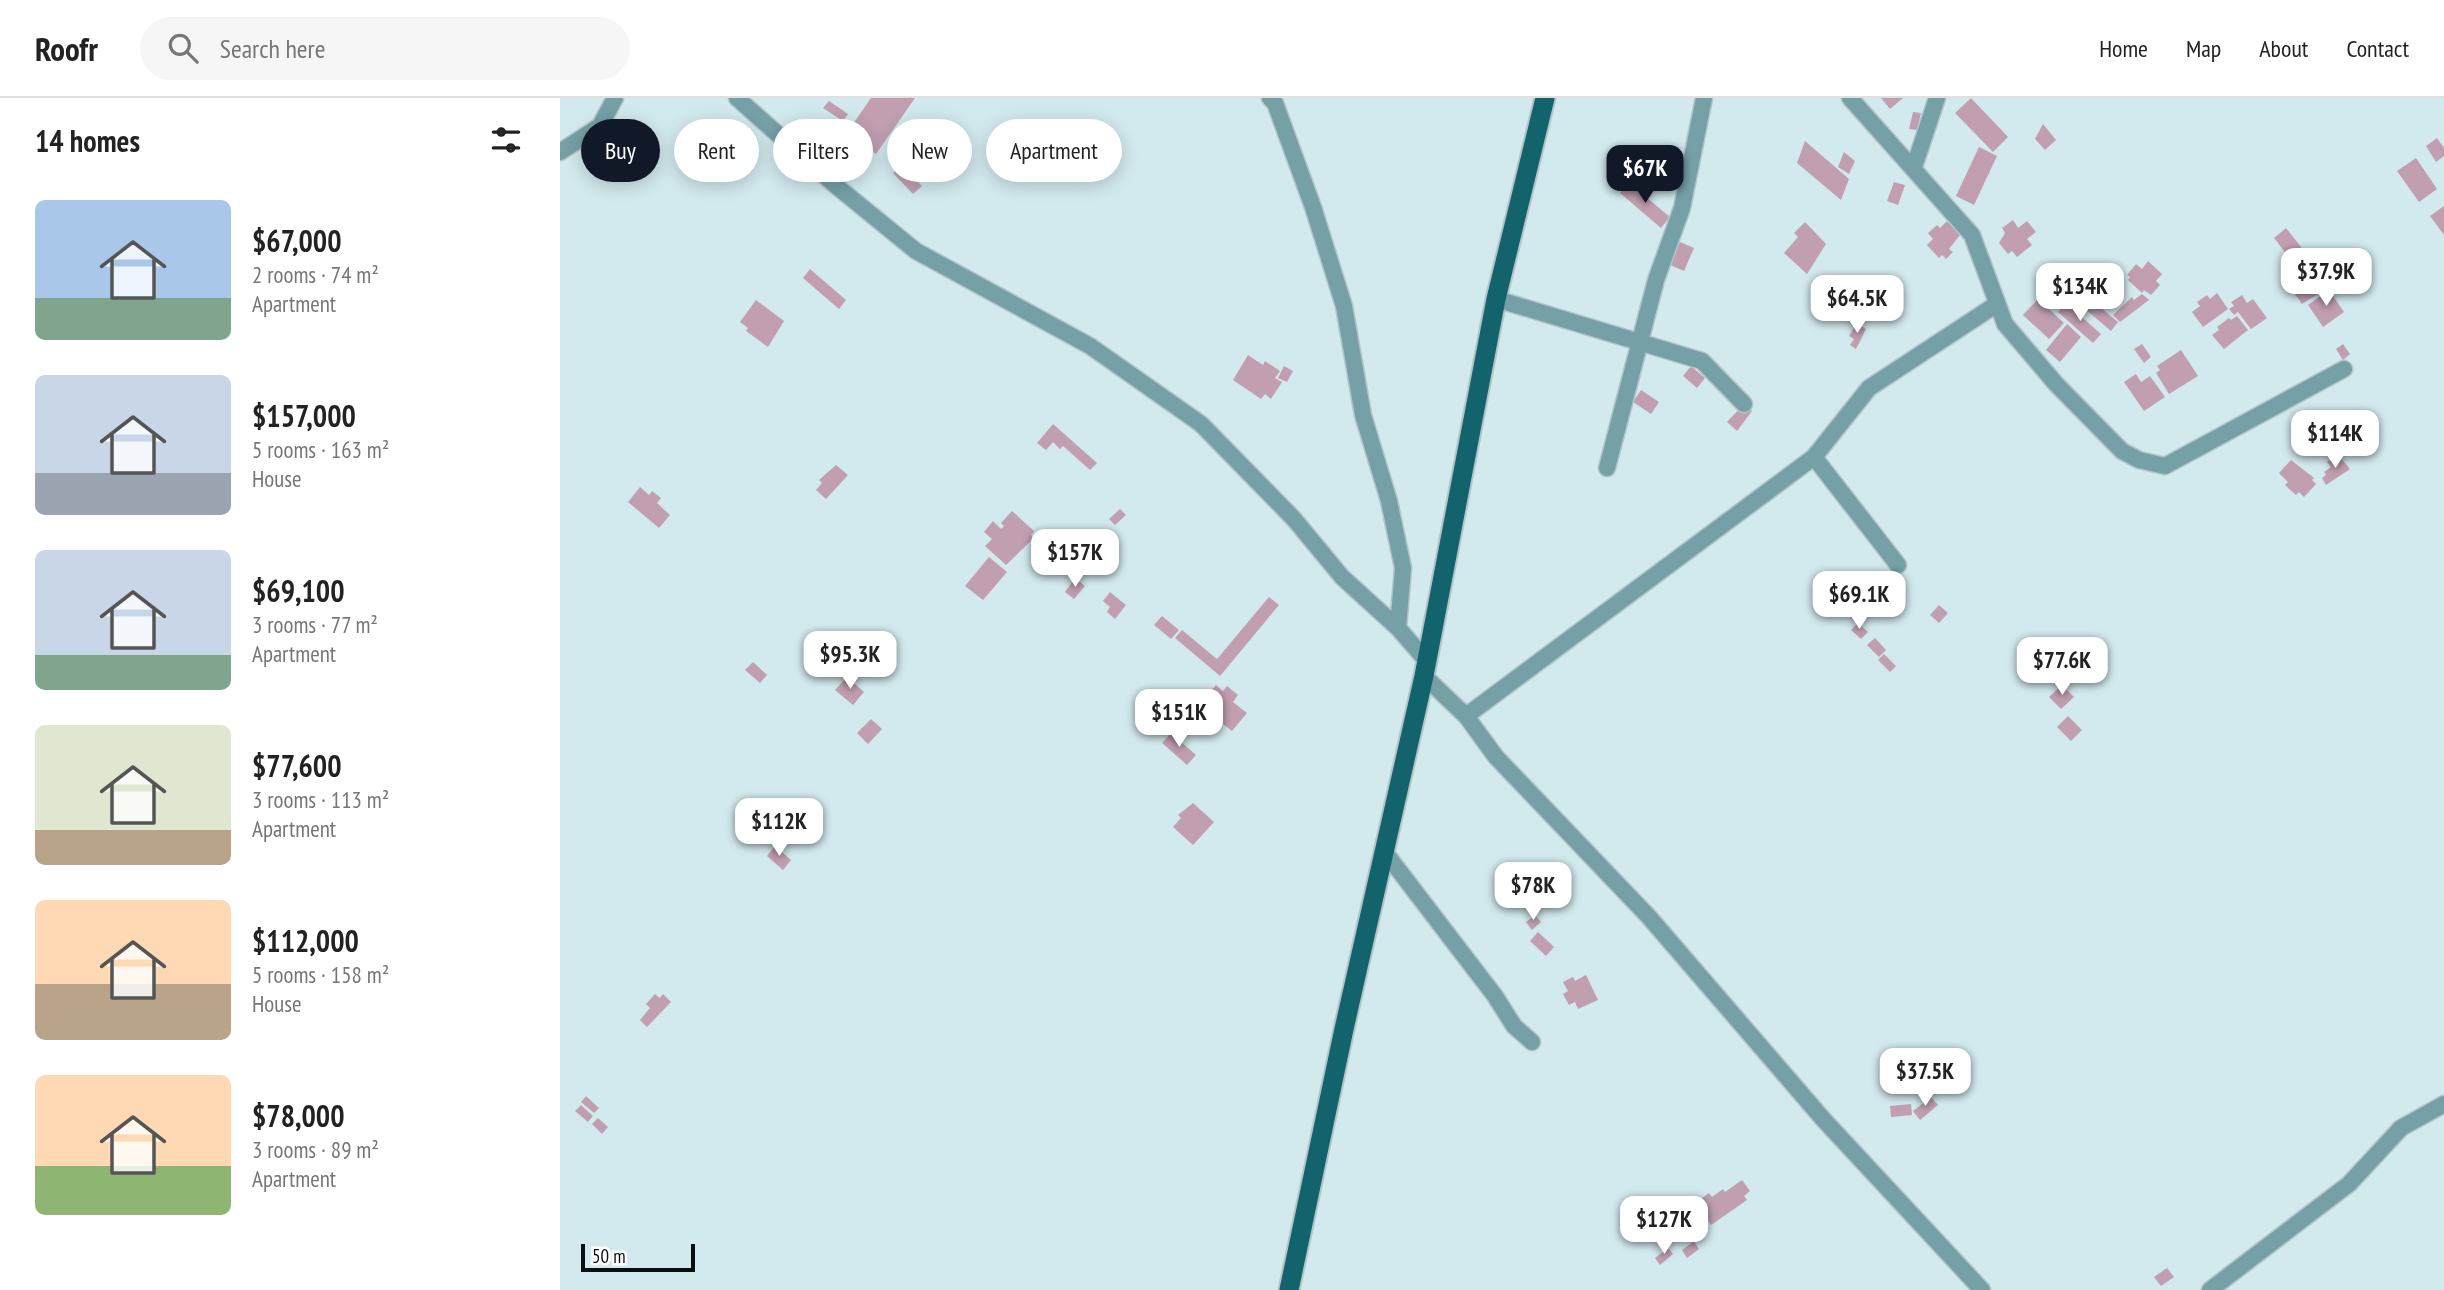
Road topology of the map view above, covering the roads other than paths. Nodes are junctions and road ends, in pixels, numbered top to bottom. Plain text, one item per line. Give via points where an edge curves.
1 (615, 98) edge
2 (737, 98) edge
3 (1270, 98) edge
4 (1545, 98) edge
5 (1704, 98) edge
6 (1850, 98) edge
7 (1937, 98) edge
8 (560, 152) edge
9 (1914, 167) junction
10 (1496, 299) junction
11 (1997, 304) junction
12 (1639, 342) junction
13 (2344, 369) dead end
14 (1744, 404) dead end
15 (1814, 457) junction
16 (1608, 468) dead end
17 (1898, 565) dead end
18 (1398, 628) junction
19 (1424, 667) junction
20 (1466, 716) junction
21 (1384, 851) junction
22 (1532, 1042) dead end
23 (2444, 1104) edge
24 (1289, 1290) edge
25 (1982, 1290) edge
26 (2210, 1290) edge

1 - 8 street via 600,126
2 - 18 street via 916,251 1090,346 1200,424 1294,519 1342,577
3 - 18 street via 1313,207 1343,306 1363,415 1403,568
4 - 10 main road
5 - 12 street via 1682,208
6 - 9 street
7 - 9 street
9 - 11 street via 1972,235
10 - 12 street
10 - 19 main road
11 - 13 street via 2005,324 2056,384 2122,451 2165,466
11 - 15 street via 1869,388
12 - 14 street via 1702,361
12 - 16 street
15 - 17 street
15 - 20 street
18 - 19 street
19 - 20 street
19 - 21 main road
20 - 25 street via 1496,757 1649,917 1823,1119
21 - 22 street via 1514,1026
21 - 24 main road
23 - 26 street via 2401,1128 2349,1184

